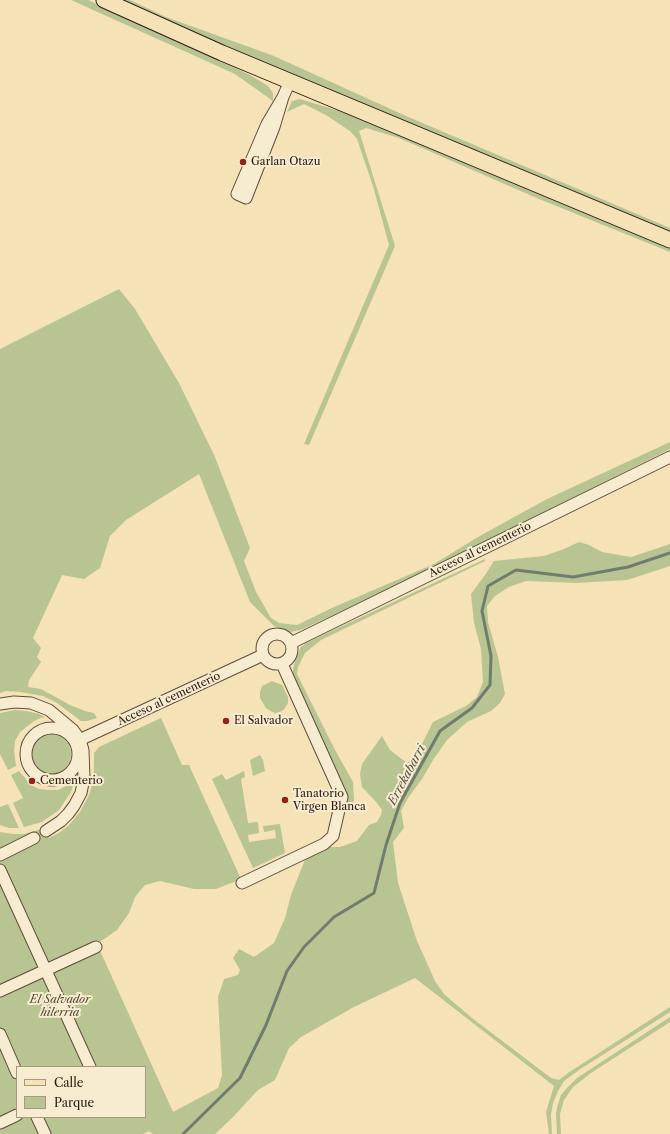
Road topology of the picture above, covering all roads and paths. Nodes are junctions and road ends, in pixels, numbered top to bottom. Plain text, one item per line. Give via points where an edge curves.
1 (104, 0) edge
2 (290, 81) junction
3 (283, 96) junction
4 (670, 240) edge
5 (670, 458) edge
6 (291, 643) junction
7 (263, 655) junction
8 (282, 664) junction
9 (0, 704) edge
10 (77, 741) junction
11 (46, 831) dead end
12 (34, 838) dead end
13 (0, 855) edge
14 (0, 870) edge
15 (242, 883) dead end
16 (96, 947) dead end
17 (46, 970) junction
18 (0, 991) edge
19 (0, 1034) edge
20 (90, 1066) edge
21 (16, 1071) edge
22 (16, 1115) edge
23 (37, 1118) edge
24 (0, 1122) edge
25 (44, 1134) edge

1 - 2 main road
2 - 3 street
2 - 4 main road
3 - 3 street via 267,124 237,194 246,198 274,127
5 - 6 street, Acceso al cementerio
6 - 7 street via 283,636 273,634 262,645
6 - 8 street via 291,655
7 - 8 street via 271,663
7 - 10 street, Acceso al cementerio
8 - 15 street via 342,797 333,836 324,844
9 - 10 street via 31,703 49,710 73,730
10 - 10 street via 62,729 41,729 27,744 27,764 33,773 42,778 62,778 76,764
10 - 11 street via 83,750 84,778 81,793 68,814
12 - 13 street
14 - 17 street
16 - 17 street
17 - 18 street
17 - 20 street
19 - 21 street
22 - 24 street
23 - 25 street

